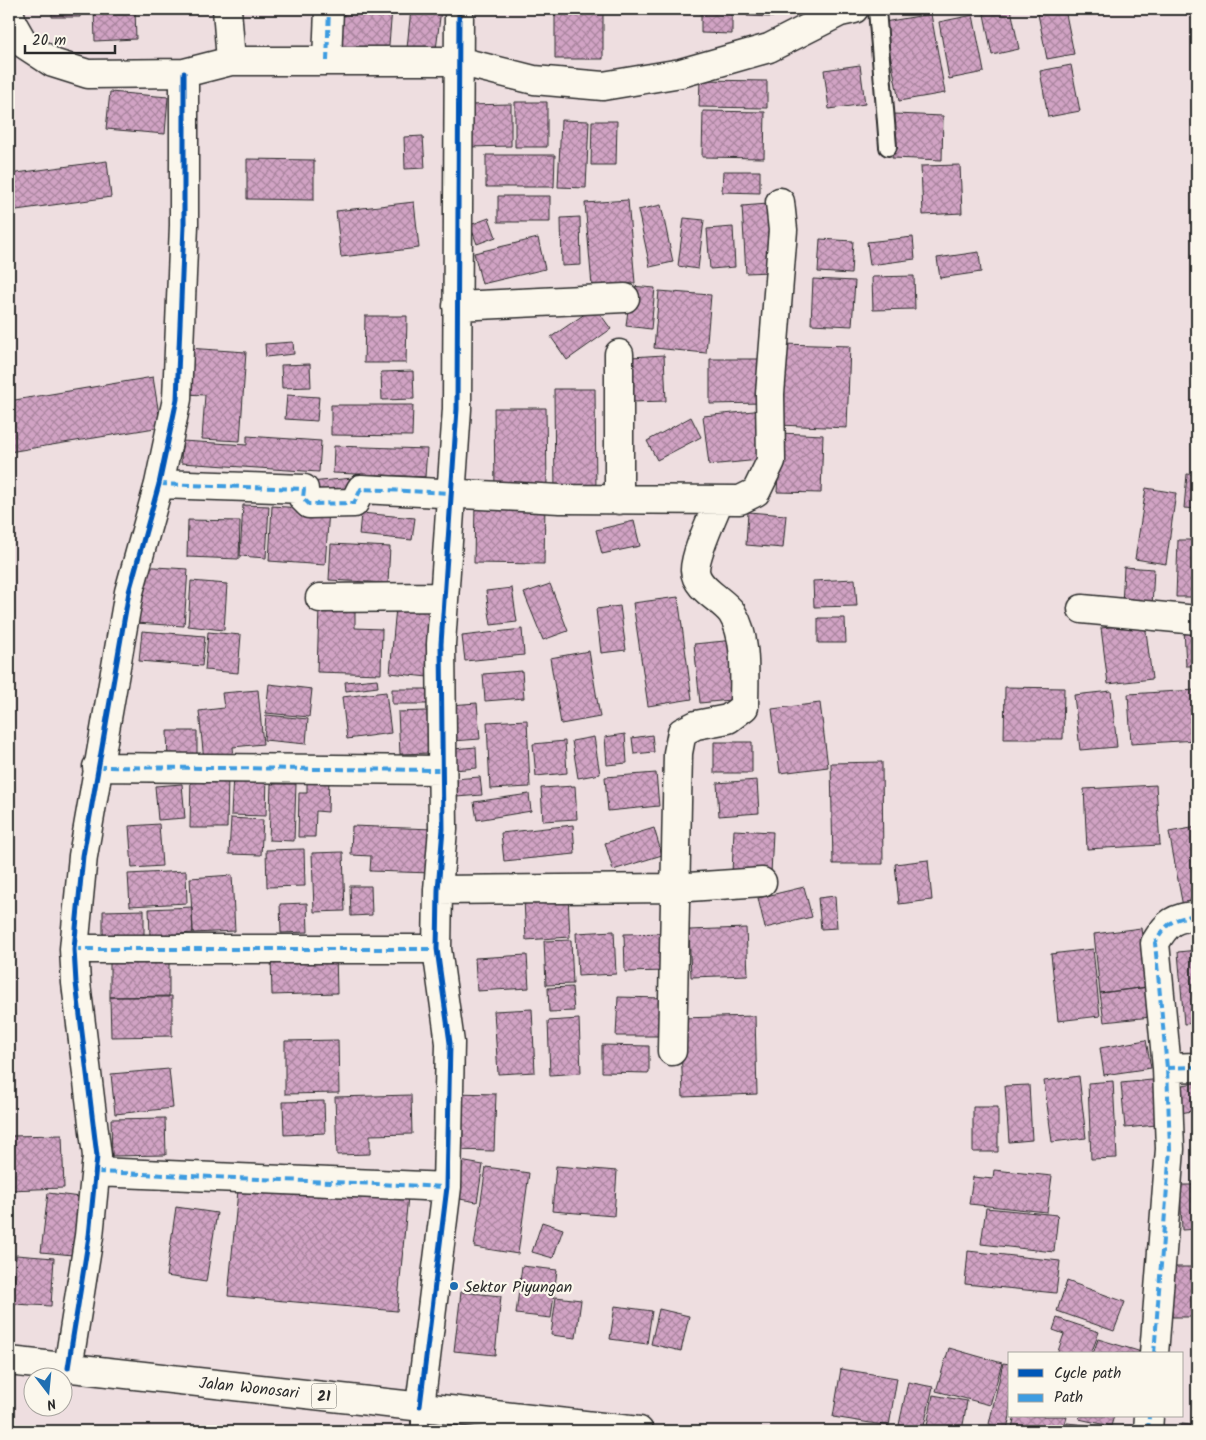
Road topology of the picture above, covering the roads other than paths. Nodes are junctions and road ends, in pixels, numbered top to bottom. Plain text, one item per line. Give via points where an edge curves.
1 (9, 9) edge
2 (227, 9) edge
3 (329, 9) edge
4 (459, 9) edge
5 (854, 9) edge
6 (878, 9) edge
7 (231, 61) junction
8 (327, 61) junction
9 (458, 61) junction
10 (184, 73) junction
11 (888, 147) dead end
12 (780, 202) dead end
13 (625, 298) dead end
14 (457, 306) junction
15 (619, 354) dead end
16 (159, 484) junction
17 (452, 494) junction
18 (619, 500) junction
19 (719, 501) junction
20 (444, 597) junction
21 (320, 598) dead end
22 (1082, 610) dead end
23 (1197, 620) edge
24 (97, 767) junction
25 (442, 770) junction
26 (762, 882) dead end
27 (674, 888) junction
28 (438, 890) junction
29 (1197, 915) edge
30 (74, 949) junction
31 (437, 949) junction
32 (672, 1051) dead end
33 (1197, 1067) edge
34 (1167, 1068) junction
35 (96, 1172) junction
36 (447, 1187) junction
37 (1154, 1352) edge
38 (9, 1361) edge
39 (68, 1368) joint
40 (72, 1369) edge
41 (1149, 1418) edge
42 (420, 1419) edge
43 (638, 1431) edge
44 (1148, 1431) edge

1 - 10 main road via 12,23 24,44 53,64 88,74
2 - 7 main road
3 - 8 main road
4 - 9 main road
5 - 9 main road via 840,12 769,48 681,73 603,86 534,80
6 - 11 lane
7 - 8 main road
7 - 10 main road
8 - 9 main road
9 - 14 main road
10 - 16 main road via 184,225 176,400
12 - 19 main road via 783,230 770,394 771,461 756,492 740,500
13 - 14 main road
14 - 17 main road
15 - 18 main road
16 - 17 main road via 304,489 303,498 309,504 354,504 361,489
16 - 24 main road via 129,592
17 - 18 main road
17 - 20 main road
18 - 19 main road
19 - 27 main road via 695,571 700,584 732,614 744,648 744,708 728,719 696,725 682,732 678,753
20 - 21 main road
20 - 25 main road
22 - 23 main road
24 - 25 main road
24 - 30 main road via 83,856
25 - 28 main road via 443,829
26 - 27 main road
27 - 28 main road
27 - 32 main road
28 - 31 main road
29 - 34 main road via 1176,918 1164,928 1155,943
30 - 31 main road
30 - 35 main road via 97,1156
31 - 36 main road via 450,1043
33 - 34 main road
34 - 37 main road via 1170,1149
35 - 36 main road
35 - 39 main road via 90,1236
36 - 42 main road
38 - 39 main road, Jalan Wonosari / 21
40 - 42 main road, Jalan Wonosari / 21
41 - 44 main road
42 - 43 main road, Jalan Wonosari / 21

